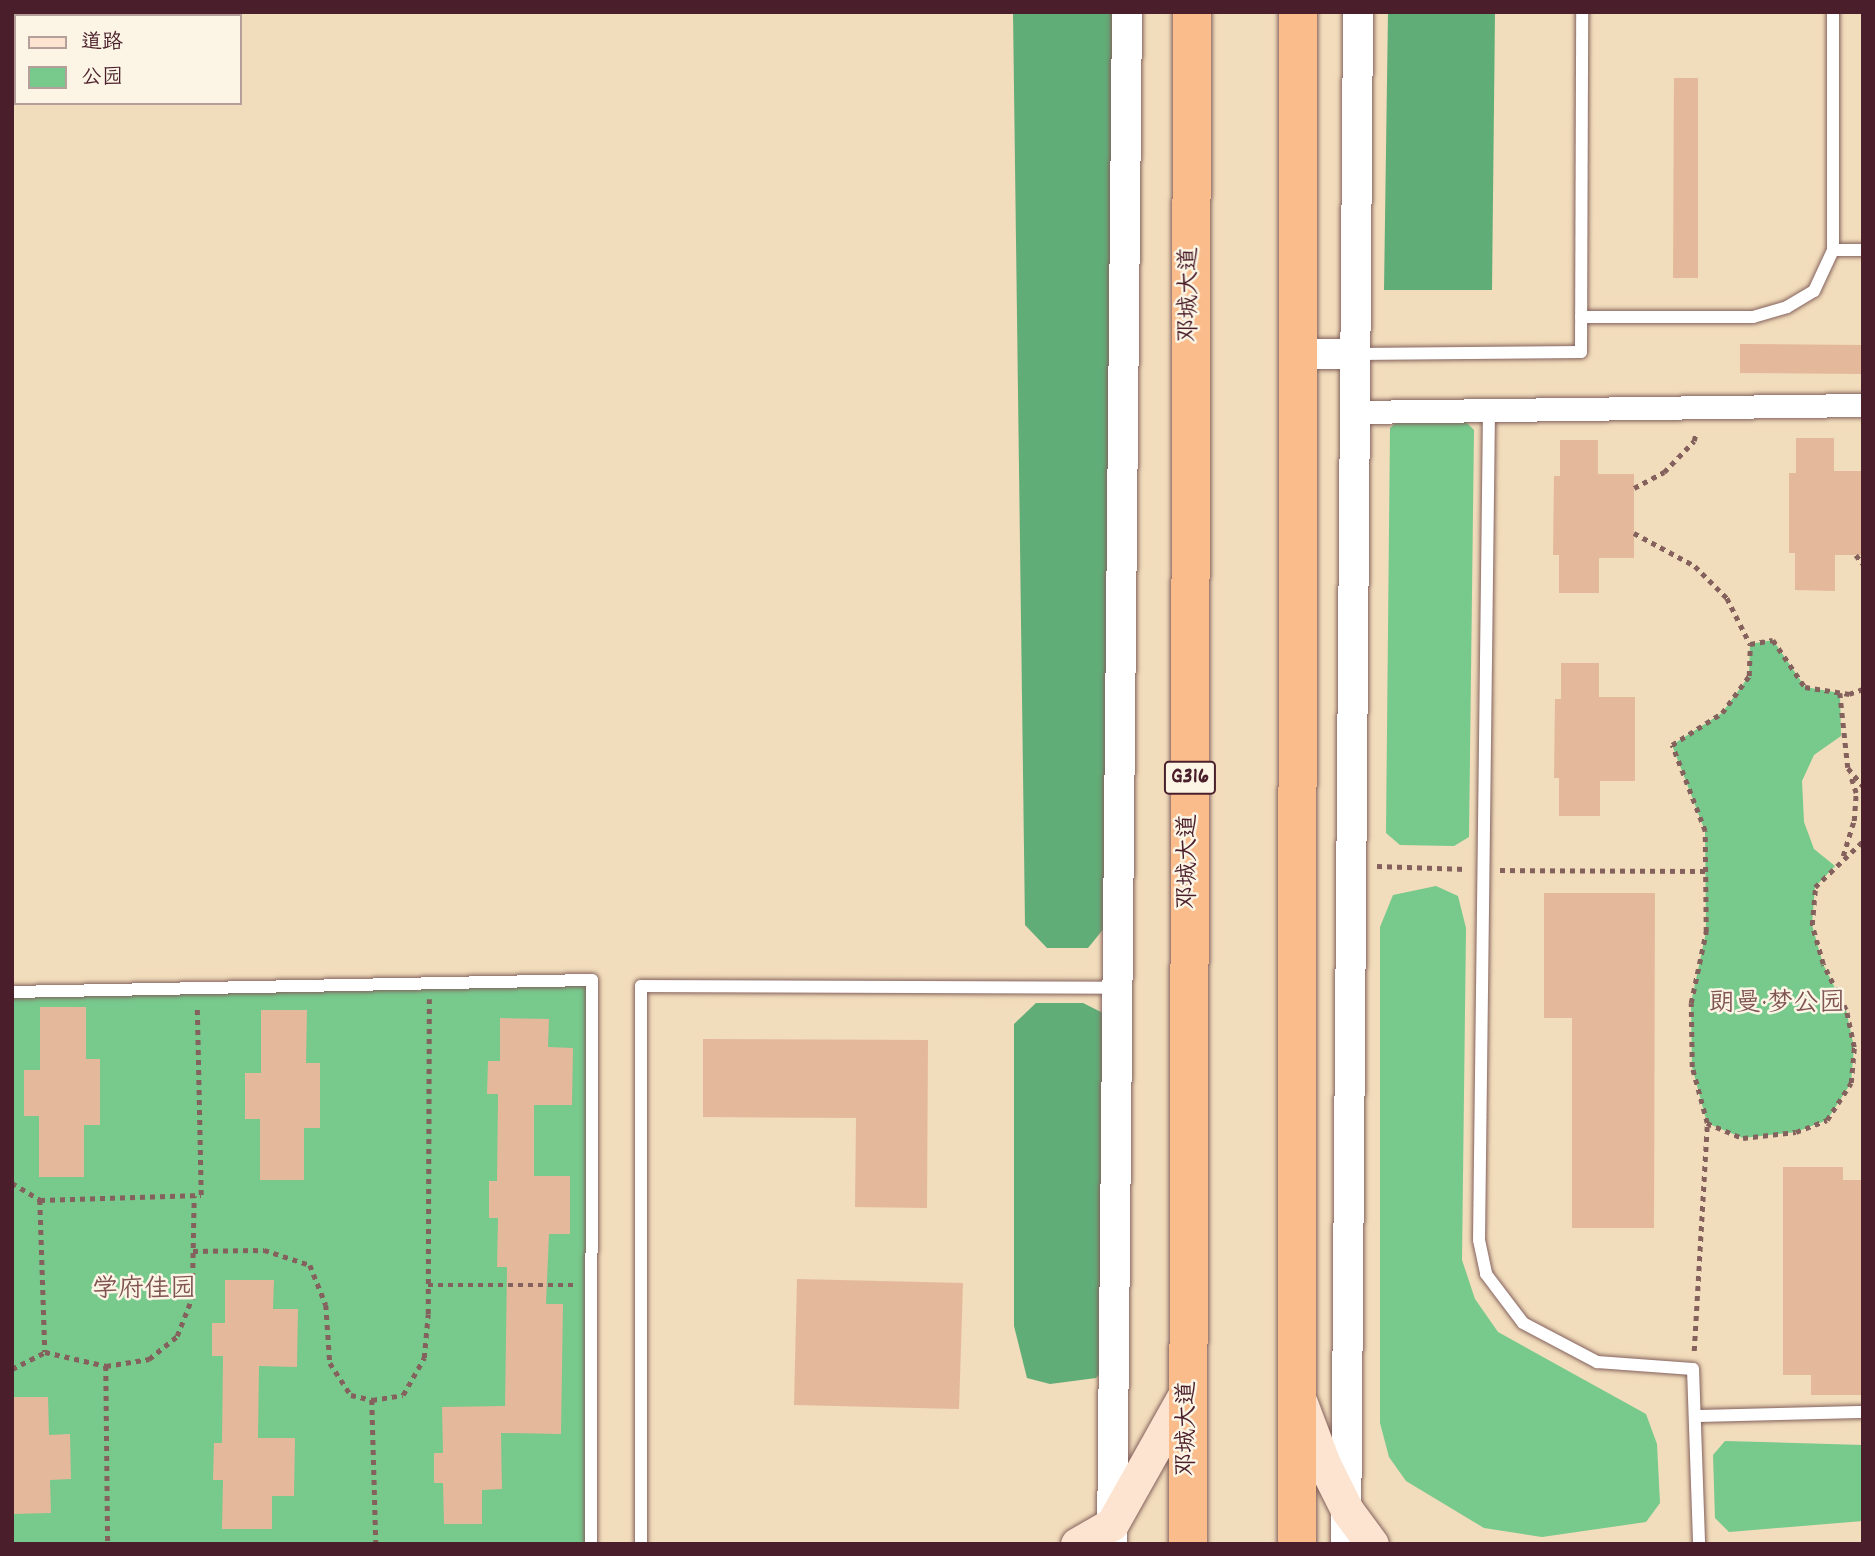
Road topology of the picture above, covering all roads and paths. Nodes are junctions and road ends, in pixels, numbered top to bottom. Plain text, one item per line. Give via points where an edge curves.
1 (1127, 12) edge
2 (1192, 12) edge
3 (1298, 12) edge
4 (1358, 12) edge
5 (1582, 12) edge
6 (1833, 12) edge
7 (1833, 250) junction
8 (1863, 250) edge
9 (1581, 317) junction
10 (1298, 354) junction
11 (1356, 354) junction
12 (1863, 404) edge
13 (1703, 407) junction
14 (1489, 410) junction
15 (1355, 412) junction
16 (1634, 488) dead end
17 (1634, 533) dead end
18 (1856, 555) dead end
19 (1863, 564) edge
20 (1750, 644) junction
21 (1863, 689) edge
22 (1840, 693) junction
23 (1848, 768) junction
24 (1863, 786) edge
25 (1863, 841) edge
26 (1843, 857) junction
27 (1352, 865) junction
28 (1484, 870) junction
29 (1705, 871) junction
30 (429, 983) junction
31 (197, 988) junction
32 (1117, 988) junction
33 (12, 992) edge
34 (1707, 1124) junction
35 (12, 1183) edge
36 (194, 1195) junction
37 (40, 1200) junction
38 (193, 1251) junction
39 (591, 1284) junction
40 (428, 1285) junction
41 (45, 1352) junction
42 (106, 1366) junction
43 (12, 1369) edge
44 (1693, 1369) junction
45 (1189, 1385) junction
46 (1297, 1394) junction
47 (372, 1400) junction
48 (1863, 1412) edge
49 (1695, 1416) junction
50 (1347, 1510) junction
51 (1112, 1534) edge
52 (108, 1544) edge
53 (376, 1544) edge
54 (591, 1544) edge
55 (641, 1544) edge
56 (1077, 1544) edge
57 (1188, 1544) edge
58 (1297, 1544) edge
59 (1346, 1544) edge
60 (1372, 1544) edge
61 (1699, 1544) edge

1 - 32 street
2 - 45 highway, 邓城大道 / G316
3 - 10 highway
4 - 11 street
5 - 9 lane
6 - 7 lane
7 - 8 lane
7 - 9 lane via 1814,291 1787,307 1753,317
9 - 11 lane via 1581,352
10 - 11 street
10 - 46 highway
11 - 15 street
12 - 13 street
13 - 14 street
13 - 16 path via 1694,441 1664,472
14 - 15 street
14 - 28 lane
15 - 27 street
17 - 20 path via 1695,566 1727,598
18 - 19 path
20 - 22 path via 1773,640 1805,687
20 - 29 path via 1749,676 1722,713 1672,745 1705,831
21 - 22 path
22 - 23 path
23 - 24 path
23 - 26 path via 1856,793 1854,821
25 - 26 path
26 - 34 path via 1815,887 1812,925 1823,964 1846,1010 1854,1047 1851,1083 1827,1120 1797,1132 1743,1138
27 - 28 path
27 - 50 street
28 - 29 path
28 - 44 lane via 1479,1240 1486,1274 1523,1323 1597,1362
29 - 34 path via 1706,932 1691,1003 1692,1067
30 - 31 lane
30 - 39 lane via 592,980
30 - 40 path
31 - 33 lane
31 - 36 path via 201,1195
32 - 51 street
32 - 55 lane via 641,986
34 - 44 path
35 - 37 path
36 - 37 path
36 - 38 path
37 - 41 path
38 - 42 path via 192,1298 177,1336 149,1359
38 - 47 path via 264,1250 310,1265 326,1305 330,1363 351,1395
39 - 40 path
39 - 54 lane
40 - 47 path via 424,1358 403,1395
41 - 42 path
41 - 43 path
42 - 52 path
44 - 49 lane
45 - 51 main road
45 - 57 highway, 邓城大道 / G316
46 - 50 main road
46 - 58 highway
47 - 53 path
48 - 49 lane
49 - 61 lane
50 - 59 street
50 - 60 main road
51 - 56 main road

